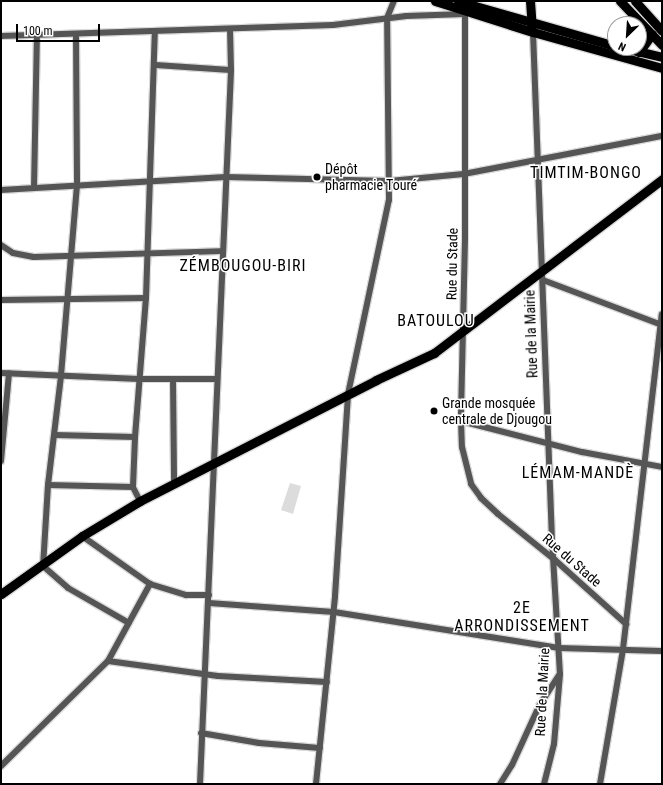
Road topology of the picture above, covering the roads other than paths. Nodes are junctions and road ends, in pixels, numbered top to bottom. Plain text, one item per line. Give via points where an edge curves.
1 (394, 1) edge
2 (435, 1) edge
3 (530, 1) edge
4 (622, 2) edge
5 (638, 2) edge
6 (464, 6) edge
7 (387, 18) junction
8 (531, 23) junction
9 (230, 29) junction
10 (155, 30) junction
11 (662, 31) edge
12 (533, 32) junction
13 (76, 34) junction
14 (652, 34) junction
15 (1, 36) edge
16 (37, 36) junction
17 (647, 41) edge
18 (607, 44) edge
19 (662, 45) edge
20 (647, 54) edge
21 (662, 58) edge
22 (155, 64) junction
23 (662, 68) edge
24 (231, 70) junction
25 (662, 136) edge
26 (539, 158) junction
27 (464, 174) junction
28 (226, 177) junction
29 (662, 179) edge
30 (149, 180) junction
31 (389, 181) junction
32 (77, 185) junction
33 (34, 188) junction
34 (1, 190) edge
35 (1, 245) edge
36 (221, 251) junction
37 (148, 254) junction
38 (71, 256) junction
39 (542, 275) junction
40 (146, 298) junction
41 (67, 299) junction
42 (1, 300) edge
43 (662, 314) edge
44 (661, 325) edge
45 (463, 331) junction
46 (1, 373) edge
47 (9, 373) junction
48 (61, 376) junction
49 (139, 379) junction
50 (173, 379) junction
51 (216, 379) junction
52 (348, 394) junction
53 (461, 421) junction
54 (55, 434) junction
55 (135, 437) junction
56 (548, 443) junction
57 (1, 461) edge
58 (212, 462) junction
59 (646, 464) junction
60 (662, 467) edge
61 (174, 482) junction
62 (48, 485) junction
63 (133, 487) junction
64 (140, 501) junction
65 (82, 536) junction
66 (555, 560) junction
67 (43, 566) junction
68 (150, 584) junction
69 (1, 594) edge
70 (209, 595) junction
71 (209, 603) junction
72 (334, 612) junction
73 (129, 623) junction
74 (626, 624) junction
75 (559, 648) junction
76 (623, 649) junction
77 (662, 651) edge
78 (108, 660) junction
79 (205, 674) junction
80 (560, 674) junction
81 (327, 682) junction
82 (201, 733) junction
83 (320, 748) junction
84 (1, 766) edge
85 (200, 784) edge
86 (316, 784) edge
87 (500, 784) edge
88 (544, 784) edge
89 (600, 784) edge

1 - 7 street
2 - 6 main road
3 - 8 main road, Rue de la Mairie
4 - 14 main road
5 - 11 main road
6 - 7 street
6 - 8 main road
6 - 12 main road
6 - 27 street, Rue du Stade
7 - 9 street via 333,25
7 - 31 street
8 - 12 main road, Rue de la Mairie
8 - 18 main road
9 - 10 street
9 - 24 street
10 - 13 street
10 - 22 street
12 - 23 main road
12 - 26 street, Rue de la Mairie
13 - 16 street
13 - 32 street
14 - 17 main road
14 - 19 main road
15 - 16 street
16 - 33 street
20 - 21 main road
22 - 24 street
22 - 30 street
24 - 28 street
25 - 26 street
26 - 27 street
26 - 39 street, Rue de la Mairie
27 - 31 street
27 - 45 street, Rue du Stade
28 - 30 street
28 - 31 street
28 - 36 street
29 - 39 main road
30 - 32 street
30 - 37 street
31 - 52 street via 389,200
32 - 33 street
32 - 38 street
33 - 34 street
35 - 38 street via 21,255
36 - 37 street
36 - 51 street
37 - 38 street
37 - 40 street
38 - 41 street
39 - 44 street
39 - 45 main road
39 - 56 street, Rue de la Mairie
40 - 41 street
40 - 49 street
41 - 42 street
41 - 48 street
43 - 44 street
44 - 59 street
45 - 52 main road via 434,353
45 - 53 street, Rue du Stade
46 - 47 street
47 - 48 street
47 - 57 street
48 - 49 street
48 - 54 street
49 - 50 street
49 - 55 street
50 - 51 street
50 - 61 street
51 - 58 street
52 - 58 main road
52 - 72 street
53 - 56 street
53 - 66 street, Rue du Stade via 462,447 471,484 490,506
54 - 55 street
54 - 62 street
55 - 63 street
56 - 59 street
56 - 66 street, Rue de la Mairie
58 - 61 main road
58 - 70 street
59 - 60 street
59 - 74 street
61 - 64 main road
62 - 63 street
62 - 67 street
63 - 64 street
64 - 65 main road
65 - 67 main road
65 - 68 street
66 - 74 street, Rue du Stade
66 - 75 street, Rue de la Mairie
67 - 69 main road
67 - 73 street via 68,588
68 - 70 street via 181,594
68 - 73 street
70 - 71 street
71 - 72 street
71 - 79 street
72 - 75 street
72 - 81 street
73 - 78 street
74 - 76 street
75 - 76 street
75 - 80 street, Rue de la Mairie
76 - 77 street
76 - 89 street
78 - 79 street
78 - 84 street
79 - 81 street
79 - 82 street
80 - 87 street via 540,706 512,765
80 - 88 street, Rue de la Mairie via 554,744
81 - 83 street
82 - 83 street via 245,741
82 - 85 street
83 - 86 street

